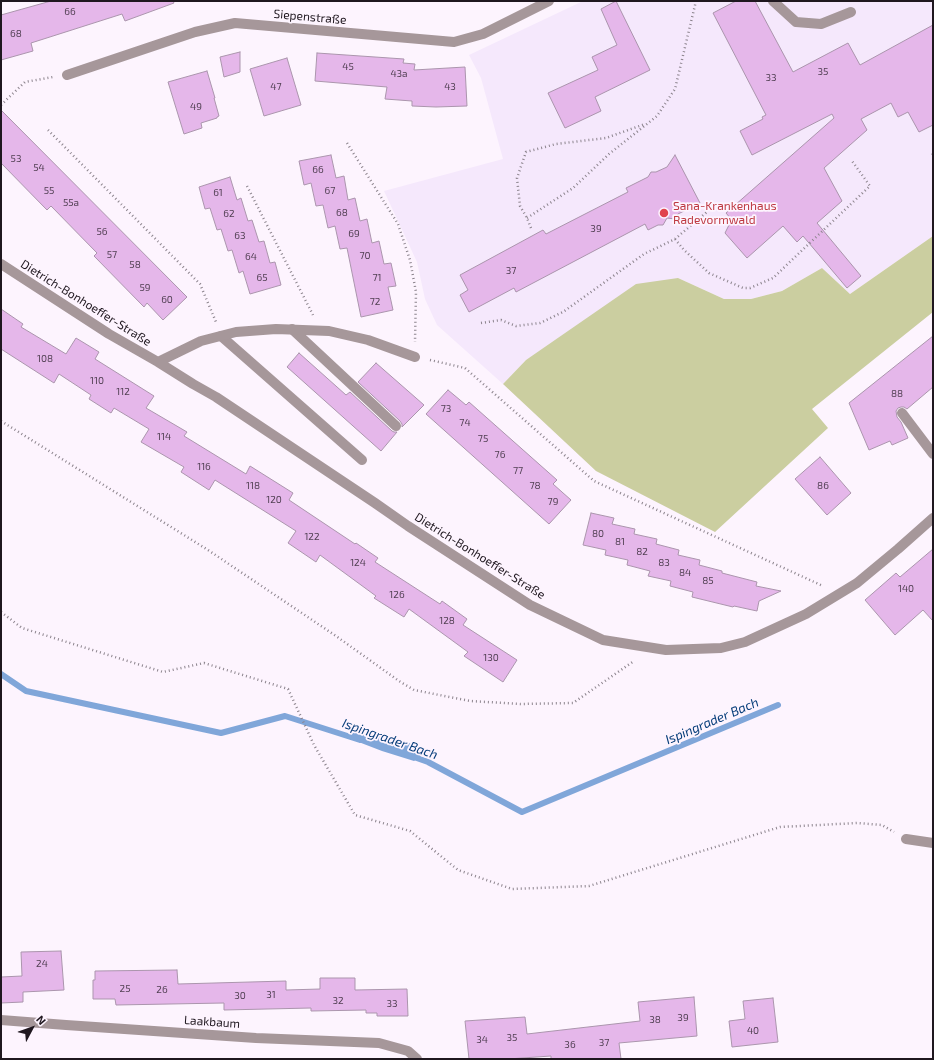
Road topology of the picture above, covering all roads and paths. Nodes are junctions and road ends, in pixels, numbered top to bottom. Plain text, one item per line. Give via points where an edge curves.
1 (549, 1) edge
2 (696, 1) edge
3 (773, 1) edge
4 (851, 12) dead end
5 (67, 75) joint
6 (1, 105) edge
7 (648, 123) junction
8 (48, 130) dead end
9 (347, 143) dead end
10 (852, 161) dead end
11 (247, 186) dead end
12 (708, 211) dead end
13 (527, 218) junction
14 (531, 228) dead end
15 (675, 238) junction
16 (1, 264) edge
17 (481, 323) dead end
18 (292, 329) junction
19 (321, 331) junction
20 (221, 336) junction
21 (415, 357) junction
22 (158, 362) junction
23 (902, 413) dead end
24 (1, 421) edge
25 (396, 426) dead end
26 (933, 454) edge
27 (362, 460) dead end
28 (933, 518) edge
29 (840, 594) junction
30 (1, 612) edge
31 (652, 648) junction
32 (906, 839) joint
33 (933, 843) edge
34 (1, 1020) edge
35 (417, 1059) edge

1 - 5 street, Siepenstraße via 483,34 454,42 235,23 195,32
2 - 7 path via 675,89 658,116
3 - 4 street via 796,22 821,24
5 - 6 path via 25,82
7 - 13 path via 609,154 573,188
7 - 13 path via 606,138 556,144 526,152 517,178 520,206
8 - 20 path via 200,284
9 - 21 path via 398,224 410,260 416,292
10 - 15 path via 870,186 772,278 755,286 743,288 709,273
11 - 19 path
12 - 15 path
13 - 14 path
15 - 17 path via 644,254 563,312 540,324 516,326 501,320
16 - 22 street, Dietrich-Bonhoeffer-Straße via 109,334
18 - 19 street, Dietrich-Bonhoeffer-Straße
18 - 20 street, Dietrich-Bonhoeffer-Straße via 236,332
18 - 25 street
19 - 21 street, Dietrich-Bonhoeffer-Straße via 368,340
20 - 22 street, Dietrich-Bonhoeffer-Straße via 200,341
20 - 27 street
21 - 29 path via 466,368 594,481
22 - 31 street, Dietrich-Bonhoeffer-Straße via 216,397 530,605 603,640
23 - 26 street
24 - 31 path via 208,550 414,690 470,701 520,704 573,703
28 - 29 street, Dietrich-Bonhoeffer-Straße via 857,583
29 - 31 street, Dietrich-Bonhoeffer-Straße via 806,614 745,642 721,648
30 - 32 path via 22,628 163,672 204,663 288,689 314,745 355,815 410,831 458,870 512,889 589,886 780,827 857,823 882,825
32 - 33 street
34 - 35 street, Laakbaum via 256,1038 379,1043 408,1051

